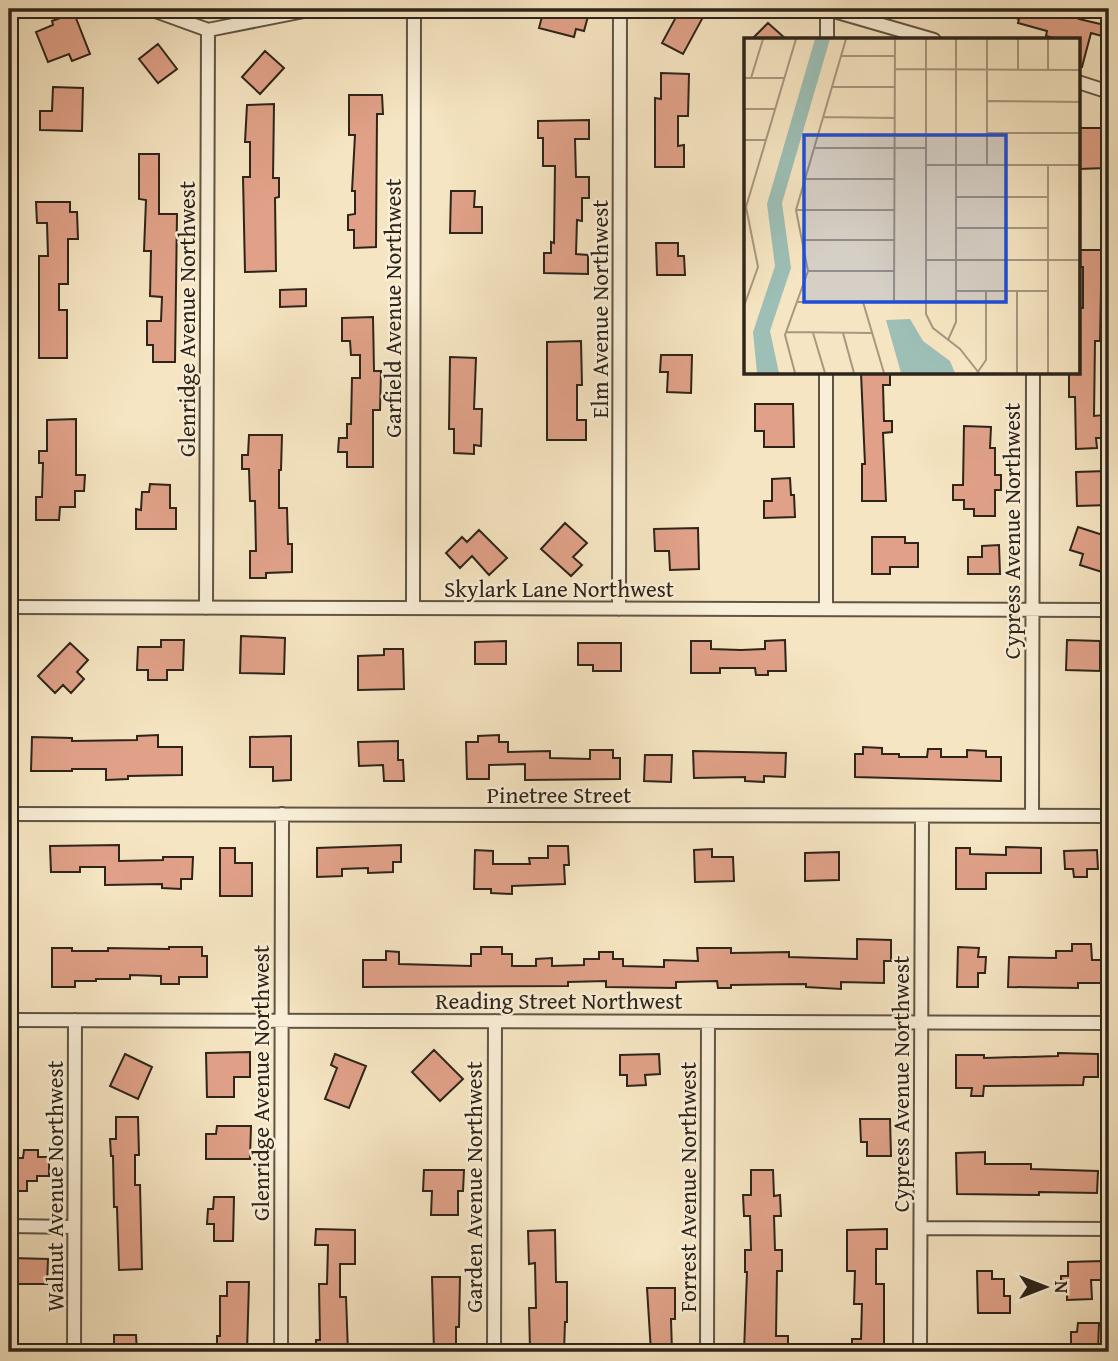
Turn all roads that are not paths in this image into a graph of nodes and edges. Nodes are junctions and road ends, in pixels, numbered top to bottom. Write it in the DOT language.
graph roads {
  1 [pos="150,9"];
  2 [pos="314,9"];
  3 [pos="414,9"];
  4 [pos="620,9"];
  5 [pos="827,9"];
  6 [pos="208,30"];
  7 [pos="827,38"];
  8 [pos="927,38"];
  9 [pos="1080,83"];
  10 [pos="1109,92"];
  11 [pos="826,374"];
  12 [pos="1033,374"];
  13 [pos="9,607"];
  14 [pos="206,608"];
  15 [pos="413,608"];
  16 [pos="619,609"];
  17 [pos="826,609"];
  18 [pos="1032,610"];
  19 [pos="1109,610"];
  20 [pos="9,814"];
  21 [pos="282,814"];
  22 [pos="922,816"];
  23 [pos="1032,816"];
  24 [pos="1109,816"];
  25 [pos="9,1020"];
  26 [pos="75,1020"];
  27 [pos="281,1021"];
  28 [pos="495,1021"];
  29 [pos="708,1022"];
  30 [pos="921,1022"];
  31 [pos="1109,1023"];
  32 [pos="9,1226"];
  33 [pos="74,1227"];
  34 [pos="921,1228"];
  35 [pos="1109,1229"];
  36 [pos="74,1352"];
  37 [pos="281,1352"];
  38 [pos="494,1352"];
  39 [pos="707,1352"];
  40 [pos="920,1352"];
  1 -- 6 [label="street"];
  2 -- 6 [label="street"];
  3 -- 15 [label="street, Garfield Avenue Northwest"];
  4 -- 16 [label="street, Elm Avenue Northwest"];
  5 -- 7 [label="street"];
  5 -- 8 [label="street"];
  6 -- 14 [label="street, Glenridge Avenue Northwest"];
  9 -- 10 [label="street"];
  11 -- 17 [label="street"];
  12 -- 18 [label="street, Cypress Avenue Northwest"];
  13 -- 14 [label="street, Skylark Lane Northwest"];
  14 -- 15 [label="street, Skylark Lane Northwest"];
  15 -- 16 [label="street, Skylark Lane Northwest"];
  16 -- 17 [label="street, Skylark Lane Northwest"];
  17 -- 18 [label="street, Skylark Lane Northwest"];
  18 -- 19 [label="street, Skylark Lane Northwest"];
  18 -- 23 [label="street, Cypress Avenue Northwest"];
  20 -- 21 [label="street, Pinetree Street"];
  21 -- 22 [label="street, Pinetree Street"];
  21 -- 27 [label="street, Glenridge Avenue Northwest"];
  22 -- 23 [label="street, Pinetree Street"];
  22 -- 30 [label="street, Cypress Avenue Northwest"];
  23 -- 24 [label="street, Pinetree Street"];
  25 -- 26 [label="street, Reading Street Northwest"];
  26 -- 27 [label="street, Reading Street Northwest"];
  26 -- 33 [label="street, Walnut Avenue Northwest"];
  27 -- 28 [label="street, Reading Street Northwest"];
  27 -- 37 [label="street, Glenridge Avenue Northwest"];
  28 -- 29 [label="street, Reading Street Northwest"];
  28 -- 38 [label="street, Garden Avenue Northwest"];
  29 -- 30 [label="street, Reading Street Northwest"];
  29 -- 39 [label="street, Forrest Avenue Northwest"];
  30 -- 31 [label="street, Reading Street Northwest"];
  30 -- 34 [label="street, Cypress Avenue Northwest"];
  32 -- 33 [label="street"];
  33 -- 36 [label="street, Walnut Avenue Northwest"];
  34 -- 35 [label="street"];
  34 -- 40 [label="street, Cypress Avenue Northwest"];
}
